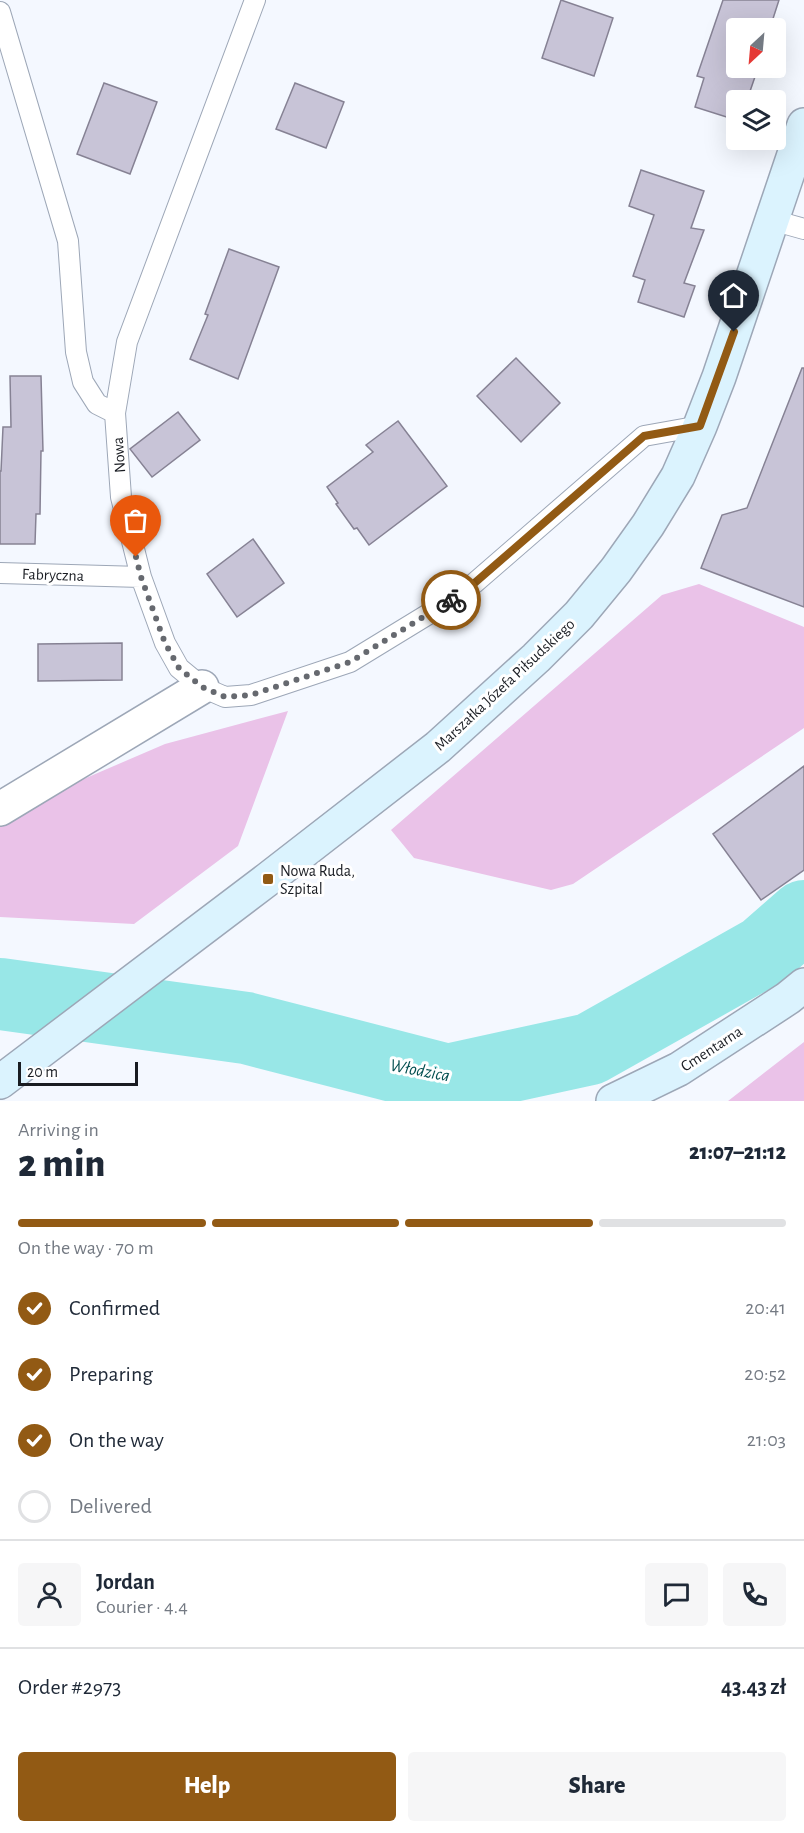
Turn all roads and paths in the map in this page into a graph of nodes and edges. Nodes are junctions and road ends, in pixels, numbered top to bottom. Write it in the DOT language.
graph roads {
  1 [pos="255,0"];
  2 [pos="0,12"];
  3 [pos="804,125"];
  4 [pos="772,220"];
  5 [pos="804,229"];
  6 [pos="115,413"];
  7 [pos="700,426"];
  8 [pos="0,573"];
  9 [pos="141,577"];
  10 [pos="202,687"];
  11 [pos="0,809"];
  12 [pos="804,985"];
  13 [pos="0,1082"];
  14 [pos="613,1101"];
  1 -- 6 [label="lane, Nowa"];
  2 -- 6 [label="lane"];
  3 -- 4 [label="street, Marszałka Józefa Piłsudskiego"];
  4 -- 5 [label="lane"];
  4 -- 7 [label="street, Marszałka Józefa Piłsudskiego"];
  6 -- 9 [label="lane, Nowa"];
  7 -- 10 [label="lane, Nowa"];
  7 -- 13 [label="street, Marszałka Józefa Piłsudskiego"];
  8 -- 9 [label="lane, Fabryczna"];
  9 -- 10 [label="lane, Nowa"];
  10 -- 11 [label="street"];
  12 -- 14 [label="street, Cmentarna"];
}
